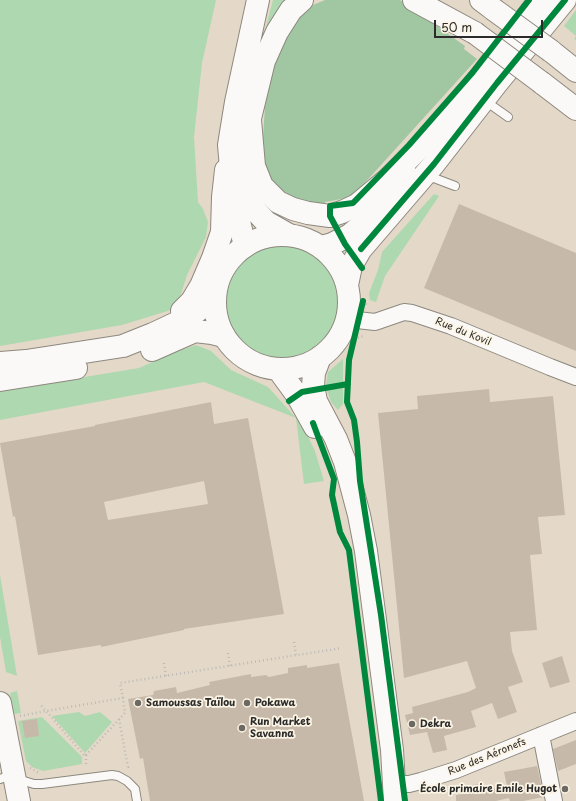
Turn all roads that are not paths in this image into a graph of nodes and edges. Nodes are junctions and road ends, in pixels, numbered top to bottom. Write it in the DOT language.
graph roads {
  1 [pos="258,0"];
  2 [pos="302,0"];
  3 [pos="414,0"];
  4 [pos="433,0"];
  5 [pos="540,0"];
  6 [pos="565,0"];
  7 [pos="487,5"];
  8 [pos="475,33"];
  9 [pos="550,51"];
  10 [pos="576,58"];
  11 [pos="576,71"];
  12 [pos="484,100"];
  13 [pos="576,109"];
  14 [pos="508,117"];
  15 [pos="250,120"];
  16 [pos="447,121"];
  17 [pos="229,145"];
  18 [pos="425,175"];
  19 [pos="455,186"];
  20 [pos="289,235"];
  21 [pos="245,246"];
  22 [pos="321,247"];
  23 [pos="347,285"];
  24 [pos="215,293"];
  25 [pos="353,319"];
  26 [pos="161,330"];
  27 [pos="224,336"];
  28 [pos="320,357"];
  29 [pos="0,363"];
  30 [pos="278,369"];
  31 [pos="576,377"];
  32 [pos="0,380"];
  33 [pos="8,710"];
  34 [pos="576,721"];
  35 [pos="541,735"];
  36 [pos="14,773"];
  37 [pos="393,795"];
  38 [pos="19,801"];
  39 [pos="137,801"];
  40 [pos="554,801"];
  1 -- 17 [label="main road"];
  2 -- 15 [label="main road"];
  3 -- 8 [label="main road"];
  4 -- 8 [label="main road"];
  5 -- 16 [label="main road"];
  6 -- 12 [label="main road"];
  7 -- 9 [label="main road, bridge"];
  8 -- 13 [label="main road, bridge"];
  9 -- 10 [label="main road"];
  9 -- 11 [label="main road"];
  12 -- 14 [label="lane"];
  12 -- 18 [label="main road"];
  15 -- 16 [label="main road"];
  15 -- 20 [label="main road"];
  16 -- 22 [label="main road"];
  17 -- 21 [label="main road"];
  17 -- 26 [label="main road"];
  18 -- 19 [label="lane"];
  18 -- 23 [label="main road"];
  20 -- 21 [label="main road"];
  20 -- 22 [label="main road"];
  21 -- 24 [label="main road"];
  22 -- 23 [label="main road"];
  23 -- 25 [label="main road"];
  24 -- 26 [label="main road"];
  24 -- 27 [label="main road"];
  25 -- 28 [label="main road"];
  25 -- 31 [label="street, Rue du Kovil"];
  26 -- 29 [label="main road"];
  27 -- 30 [label="main road"];
  27 -- 32 [label="main road"];
  28 -- 30 [label="main road"];
  28 -- 37 [label="main road"];
  30 -- 37 [label="main road"];
  33 -- 36 [label="main road"];
  34 -- 35 [label="street, Rue des Aéronefs"];
  35 -- 37 [label="street, Rue des Aéronefs"];
  35 -- 40 [label="street"];
  36 -- 38 [label="main road"];
  36 -- 39 [label="lane"];
}
